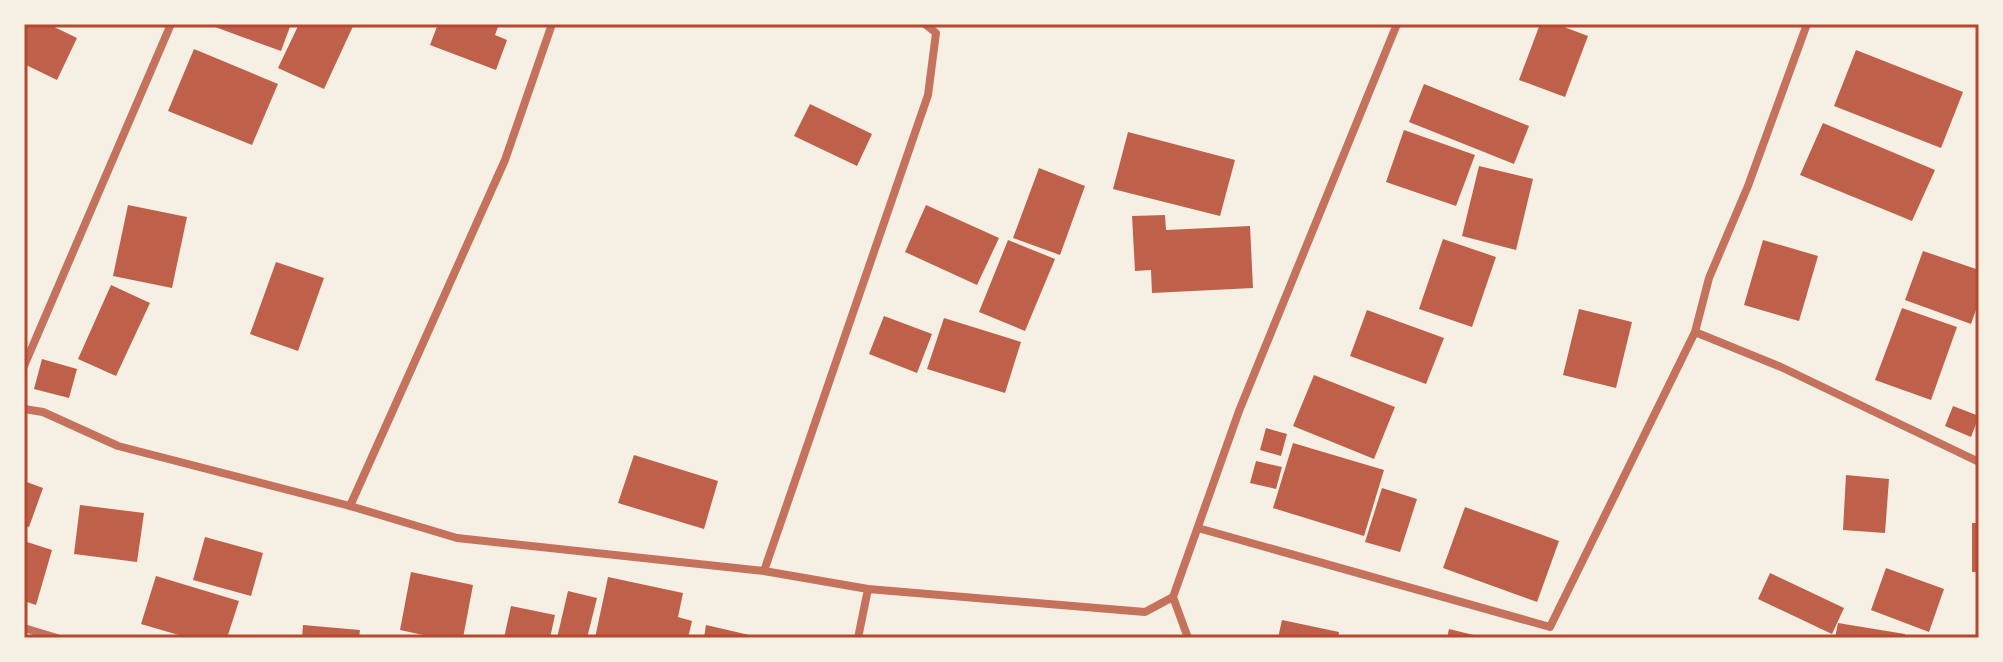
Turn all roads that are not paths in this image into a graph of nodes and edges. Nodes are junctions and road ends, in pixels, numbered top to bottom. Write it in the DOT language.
graph roads {
  1 [pos="171,24"];
  2 [pos="552,24"];
  3 [pos="925,24"];
  4 [pos="1397,24"];
  5 [pos="1807,24"];
  6 [pos="1695,332"];
  7 [pos="24,366"];
  8 [pos="24,409"];
  9 [pos="1979,462"];
  10 [pos="350,506"];
  11 [pos="1198,528"];
  12 [pos="764,571"];
  13 [pos="868,589"];
  14 [pos="1173,597"];
  15 [pos="24,628"];
  16 [pos="57,638"];
  17 [pos="858,638"];
  18 [pos="1188,638"];
  1 -- 7 [label="street"];
  2 -- 10 [label="street"];
  3 -- 12 [label="street"];
  4 -- 11 [label="street"];
  5 -- 6 [label="street"];
  6 -- 9 [label="street"];
  6 -- 11 [label="street"];
  8 -- 10 [label="street"];
  10 -- 12 [label="street"];
  11 -- 14 [label="street"];
  12 -- 13 [label="street"];
  13 -- 14 [label="street"];
  13 -- 17 [label="street"];
  14 -- 18 [label="street"];
  15 -- 16 [label="street"];
}
